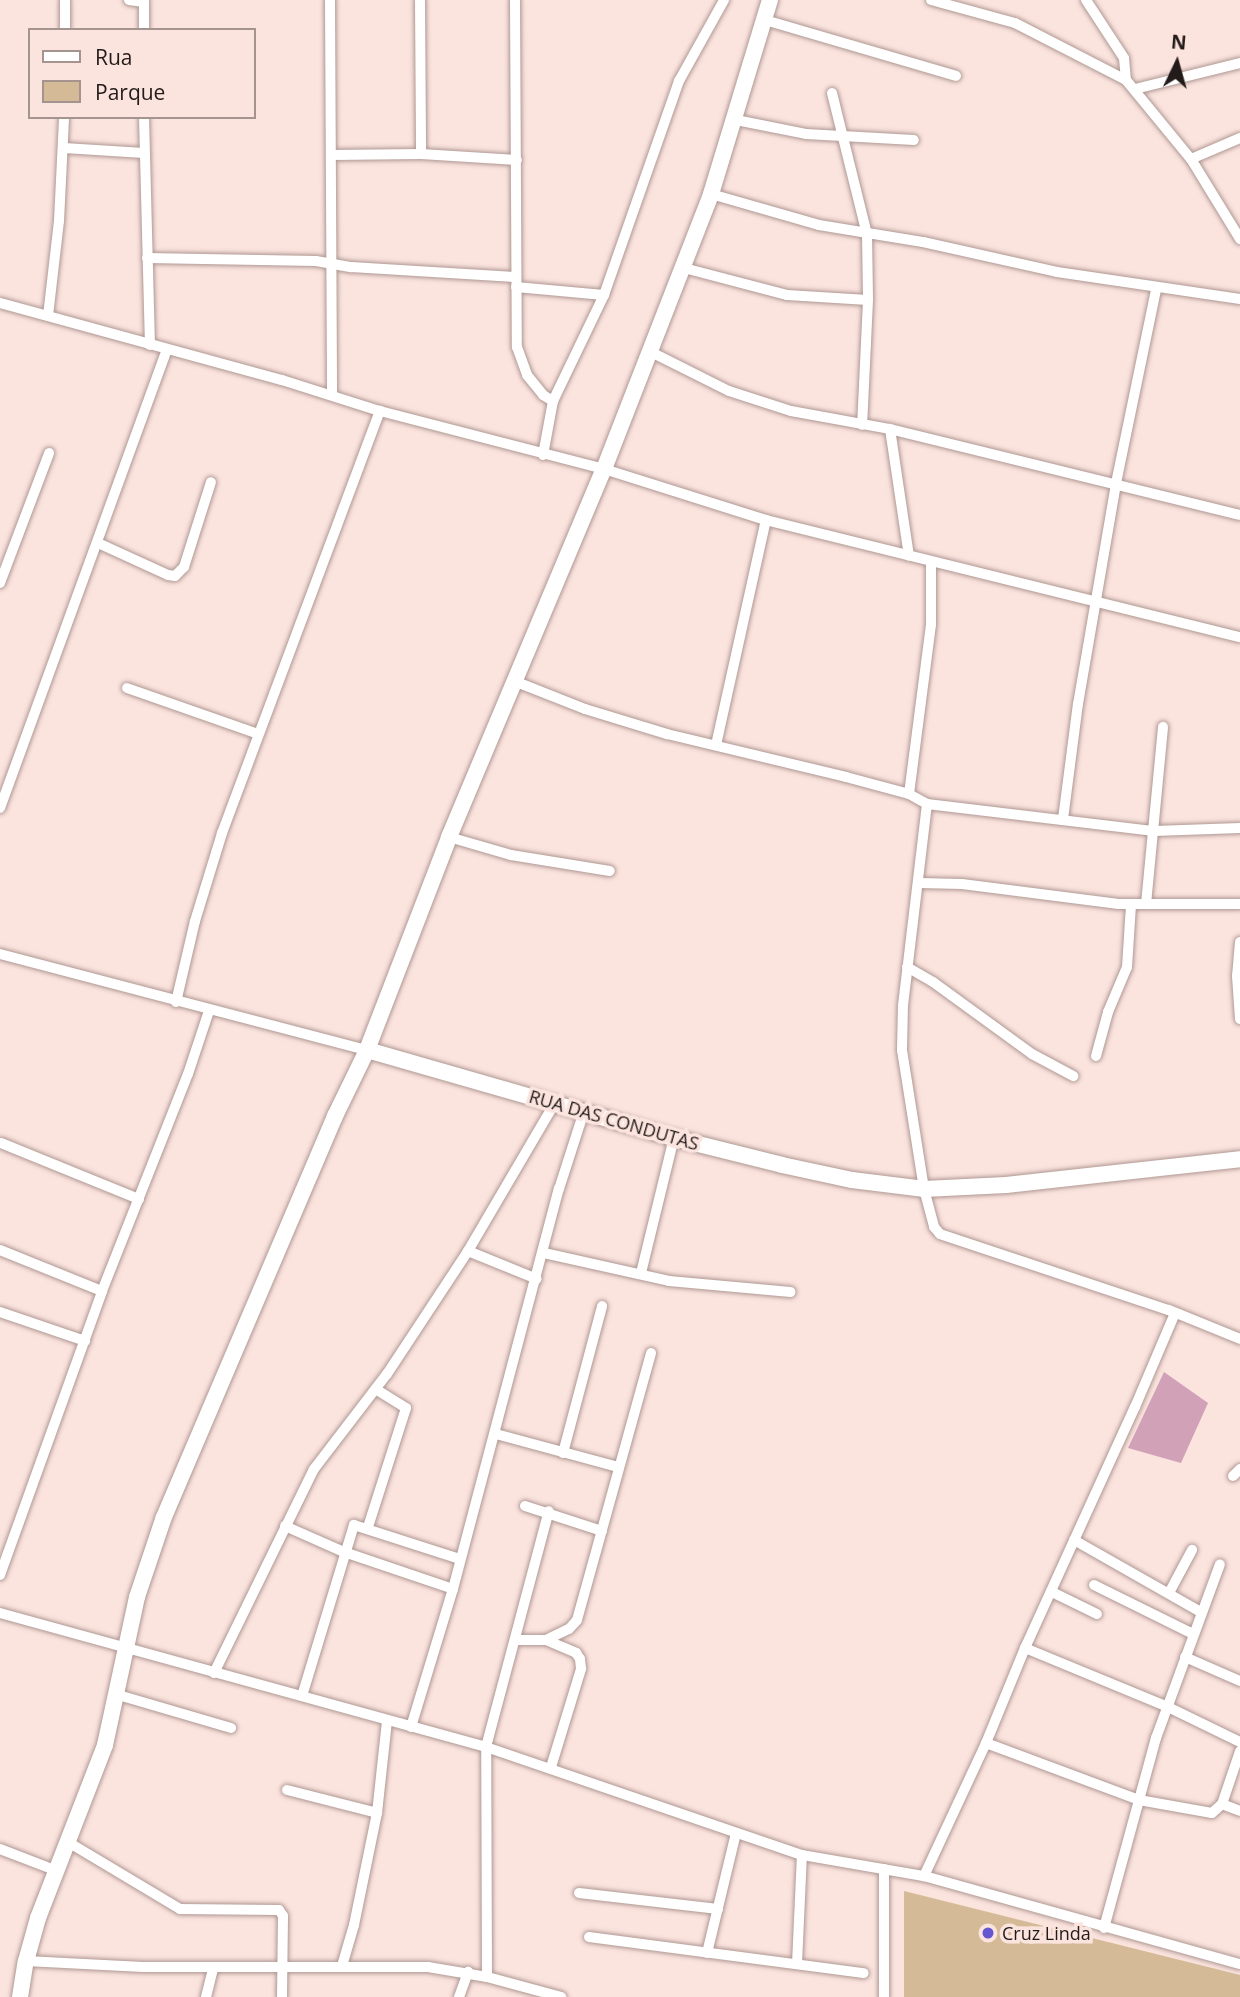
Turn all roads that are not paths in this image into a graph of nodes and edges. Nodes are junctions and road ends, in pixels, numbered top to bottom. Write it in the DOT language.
graph roads {
  1 [pos="65,0"];
  2 [pos="129,0"];
  3 [pos="330,0"];
  4 [pos="420,0"];
  5 [pos="515,0"];
  6 [pos="724,0"];
  7 [pos="770,0"];
  8 [pos="931,0"];
  9 [pos="1086,0"];
  10 [pos="144,1"];
  11 [pos="765,20"];
  12 [pos="65,28"];
  13 [pos="144,28"];
  14 [pos="1240,63"];
  15 [pos="956,76"];
  16 [pos="1126,80"];
  17 [pos="1135,89"];
  18 [pos="832,93"];
  19 [pos="64,119"];
  20 [pos="144,119"];
  21 [pos="736,120"];
  22 [pos="843,136"];
  23 [pos="1240,138"];
  24 [pos="914,140"];
  25 [pos="64,148"];
  26 [pos="144,153"];
  27 [pos="421,154"];
  28 [pos="331,155"];
  29 [pos="1191,159"];
  30 [pos="517,160"];
  31 [pos="711,194"];
  32 [pos="867,234"];
  33 [pos="1240,239"];
  34 [pos="147,258"];
  35 [pos="332,264"];
  36 [pos="684,268"];
  37 [pos="516,282"];
  38 [pos="1156,289"];
  39 [pos="604,295"];
  40 [pos="1240,299"];
  41 [pos="868,300"];
  42 [pos="0,303"];
  43 [pos="48,316"];
  44 [pos="150,345"];
  45 [pos="167,349"];
  46 [pos="649,351"];
  47 [pos="332,395"];
  48 [pos="553,401"];
  49 [pos="380,411"];
  50 [pos="862,425"];
  51 [pos="890,429"];
  52 [pos="49,453"];
  53 [pos="543,456"];
  54 [pos="604,469"];
  55 [pos="211,482"];
  56 [pos="1116,483"];
  57 [pos="1240,515"];
  58 [pos="766,520"];
  59 [pos="98,543"];
  60 [pos="909,556"];
  61 [pos="931,563"];
  62 [pos="0,583"];
  63 [pos="1096,602"];
  64 [pos="1240,637"];
  65 [pos="514,681"];
  66 [pos="127,688"];
  67 [pos="1163,727"];
  68 [pos="258,734"];
  69 [pos="716,746"];
  70 [pos="909,794"];
  71 [pos="927,804"];
  72 [pos="0,808"];
  73 [pos="1063,819"];
  74 [pos="1240,828"];
  75 [pos="1154,831"];
  76 [pos="449,837"];
  77 [pos="610,871"];
  78 [pos="920,883"];
  79 [pos="1146,904"];
  80 [pos="1240,904"];
  81 [pos="1131,905"];
  82 [pos="1240,942"];
  83 [pos="0,954"];
  84 [pos="907,967"];
  85 [pos="176,1002"];
  86 [pos="209,1011"];
  87 [pos="1240,1019"];
  88 [pos="368,1050"];
  89 [pos="1096,1056"];
  90 [pos="1073,1076"];
  91 [pos="555,1103"];
  92 [pos="584,1111"];
  93 [pos="674,1138"];
  94 [pos="1,1143"];
  95 [pos="1240,1159"];
  96 [pos="923,1189"];
  97 [pos="139,1199"];
  98 [pos="0,1250"];
  99 [pos="468,1251"];
  100 [pos="544,1253"];
  101 [pos="642,1273"];
  102 [pos="537,1279"];
  103 [pos="102,1291"];
  104 [pos="791,1292"];
  105 [pos="602,1306"];
  106 [pos="0,1312"];
  107 [pos="1175,1312"];
  108 [pos="1240,1339"];
  109 [pos="85,1341"];
  110 [pos="651,1353"];
  111 [pos="375,1389"];
  112 [pos="496,1434"];
  113 [pos="563,1453"];
  114 [pos="618,1467"];
  115 [pos="525,1506"];
  116 [pos="549,1511"];
  117 [pos="285,1525"];
  118 [pos="369,1527"];
  119 [pos="602,1531"];
  120 [pos="1074,1540"];
  121 [pos="1192,1550"];
  122 [pos="344,1552"];
  123 [pos="460,1559"];
  124 [pos="1220,1564"];
  125 [pos="0,1575"];
  126 [pos="1094,1584"];
  127 [pos="453,1589"];
  128 [pos="1052,1592"];
  129 [pos="1169,1593"];
  130 [pos="1201,1612"];
  131 [pos="0,1613"];
  132 [pos="1097,1614"];
  133 [pos="1194,1634"];
  134 [pos="515,1640"];
  135 [pos="546,1640"];
  136 [pos="127,1648"];
  137 [pos="1025,1648"];
  138 [pos="1185,1657"];
  139 [pos="214,1673"];
  140 [pos="1240,1681"];
  141 [pos="115,1694"];
  142 [pos="302,1696"];
  143 [pos="1168,1707"];
  144 [pos="387,1721"];
  145 [pos="411,1727"];
  146 [pos="231,1728"];
  147 [pos="1240,1742"];
  148 [pos="986,1743"];
  149 [pos="486,1747"];
  150 [pos="1240,1751"];
  151 [pos="551,1767"];
  152 [pos="287,1790"];
  153 [pos="1139,1800"];
  154 [pos="1222,1804"];
  155 [pos="1240,1811"];
  156 [pos="377,1813"];
  157 [pos="736,1833"];
  158 [pos="68,1842"];
  159 [pos="0,1849"];
  160 [pos="803,1855"];
  161 [pos="884,1869"];
  162 [pos="57,1871"];
  163 [pos="924,1876"];
  164 [pos="579,1893"];
  165 [pos="718,1909"];
  166 [pos="1104,1927"];
  167 [pos="589,1937"];
  168 [pos="707,1954"];
  169 [pos="26,1961"];
  170 [pos="797,1964"];
  171 [pos="1240,1964"];
  172 [pos="282,1966"];
  173 [pos="342,1966"];
  174 [pos="213,1968"];
  175 [pos="468,1972"];
  176 [pos="864,1973"];
  177 [pos="487,1977"];
  178 [pos="20,1997"];
  179 [pos="206,1997"];
  180 [pos="282,1997"];
  181 [pos="459,1997"];
  182 [pos="561,1997"];
  183 [pos="884,1997"];
  1 -- 12 [label="street"];
  2 -- 10 [label="street"];
  3 -- 28 [label="street"];
  4 -- 27 [label="street"];
  5 -- 30 [label="street"];
  6 -- 39 [label="street"];
  7 -- 11 [label="street"];
  8 -- 16 [label="street"];
  9 -- 16 [label="street"];
  10 -- 13 [label="street"];
  11 -- 15 [label="street"];
  11 -- 21 [label="street"];
  14 -- 17 [label="street"];
  16 -- 17 [label="street"];
  17 -- 29 [label="street"];
  18 -- 22 [label="street"];
  19 -- 25 [label="street"];
  20 -- 26 [label="street"];
  21 -- 22 [label="street"];
  21 -- 31 [label="street"];
  22 -- 24 [label="street"];
  22 -- 32 [label="street"];
  23 -- 29 [label="street"];
  25 -- 26 [label="street"];
  25 -- 43 [label="street"];
  26 -- 34 [label="street"];
  27 -- 28 [label="street"];
  27 -- 30 [label="street"];
  28 -- 35 [label="street"];
  29 -- 33 [label="street"];
  30 -- 37 [label="street"];
  31 -- 32 [label="street"];
  31 -- 36 [label="street"];
  32 -- 38 [label="street"];
  32 -- 41 [label="street"];
  34 -- 35 [label="street"];
  34 -- 44 [label="street"];
  35 -- 37 [label="street"];
  35 -- 47 [label="street"];
  36 -- 41 [label="street"];
  36 -- 46 [label="street"];
  37 -- 39 [label="street"];
  37 -- 48 [label="street"];
  38 -- 40 [label="street"];
  38 -- 56 [label="street"];
  39 -- 48 [label="street"];
  41 -- 50 [label="street"];
  42 -- 43 [label="street"];
  43 -- 44 [label="street"];
  44 -- 45 [label="street"];
  45 -- 47 [label="street"];
  45 -- 59 [label="street"];
  46 -- 50 [label="street"];
  46 -- 54 [label="street"];
  47 -- 49 [label="street"];
  48 -- 53 [label="street"];
  49 -- 53 [label="street"];
  49 -- 68 [label="street"];
  50 -- 51 [label="street"];
  51 -- 56 [label="street"];
  51 -- 60 [label="street"];
  52 -- 62 [label="street"];
  53 -- 54 [label="street"];
  54 -- 58 [label="street"];
  54 -- 65 [label="street"];
  55 -- 59 [label="street"];
  56 -- 57 [label="street"];
  56 -- 63 [label="street"];
  58 -- 60 [label="street"];
  58 -- 69 [label="street"];
  59 -- 72 [label="street"];
  60 -- 61 [label="street"];
  61 -- 63 [label="street"];
  61 -- 70 [label="street"];
  63 -- 64 [label="street"];
  63 -- 73 [label="street"];
  65 -- 69 [label="street"];
  65 -- 76 [label="street"];
  66 -- 68 [label="street"];
  67 -- 75 [label="street"];
  68 -- 85 [label="street"];
  69 -- 70 [label="street"];
  70 -- 71 [label="street"];
  71 -- 73 [label="street"];
  71 -- 78 [label="street"];
  73 -- 75 [label="street"];
  74 -- 75 [label="street"];
  75 -- 79 [label="street"];
  76 -- 77 [label="street"];
  76 -- 88 [label="street"];
  78 -- 81 [label="street"];
  78 -- 84 [label="street"];
  79 -- 80 [label="street"];
  79 -- 81 [label="street"];
  81 -- 89 [label="street"];
  82 -- 87 [label="street"];
  83 -- 85 [label="street, RUA DAS CONDUTAS"];
  84 -- 90 [label="street"];
  84 -- 96 [label="street"];
  85 -- 86 [label="street, RUA DAS CONDUTAS"];
  86 -- 88 [label="street, RUA DAS CONDUTAS"];
  86 -- 97 [label="street"];
  88 -- 91 [label="street, RUA DAS CONDUTAS"];
  88 -- 136 [label="street"];
  91 -- 92 [label="street, RUA DAS CONDUTAS"];
  91 -- 99 [label="street"];
  92 -- 93 [label="street, RUA DAS CONDUTAS"];
  92 -- 100 [label="street"];
  93 -- 96 [label="street, RUA DAS CONDUTAS"];
  93 -- 101 [label="street"];
  94 -- 97 [label="street"];
  95 -- 96 [label="street, RUA DAS CONDUTAS"];
  96 -- 107 [label="street"];
  97 -- 103 [label="street"];
  98 -- 103 [label="street"];
  99 -- 102 [label="street"];
  99 -- 111 [label="street"];
  100 -- 101 [label="street"];
  100 -- 102 [label="street"];
  101 -- 104 [label="street"];
  102 -- 112 [label="street"];
  103 -- 109 [label="street"];
  105 -- 113 [label="street"];
  106 -- 109 [label="street"];
  107 -- 108 [label="street"];
  107 -- 120 [label="street"];
  109 -- 125 [label="street"];
  110 -- 114 [label="street"];
  111 -- 117 [label="street"];
  111 -- 118 [label="street"];
  112 -- 113 [label="street"];
  112 -- 123 [label="street"];
  113 -- 114 [label="street"];
  114 -- 119 [label="street"];
  115 -- 116 [label="street"];
  116 -- 119 [label="street"];
  116 -- 134 [label="street"];
  117 -- 122 [label="street"];
  117 -- 139 [label="street"];
  118 -- 122 [label="street"];
  118 -- 123 [label="street"];
  119 -- 135 [label="street"];
  120 -- 128 [label="street"];
  120 -- 129 [label="street"];
  121 -- 129 [label="street"];
  122 -- 127 [label="street"];
  122 -- 142 [label="street"];
  123 -- 127 [label="street"];
  124 -- 130 [label="street"];
  126 -- 133 [label="street"];
  127 -- 145 [label="street"];
  128 -- 132 [label="street"];
  128 -- 137 [label="street"];
  129 -- 130 [label="street"];
  130 -- 133 [label="street"];
  131 -- 136 [label="street"];
  133 -- 138 [label="street"];
  134 -- 135 [label="street"];
  134 -- 149 [label="street"];
  135 -- 151 [label="street"];
  136 -- 139 [label="street"];
  136 -- 141 [label="street"];
  137 -- 143 [label="street"];
  137 -- 148 [label="street"];
  138 -- 140 [label="street"];
  138 -- 143 [label="street"];
  139 -- 142 [label="street"];
  141 -- 146 [label="street"];
  141 -- 158 [label="street"];
  142 -- 144 [label="street"];
  143 -- 147 [label="street"];
  143 -- 153 [label="street"];
  144 -- 145 [label="street"];
  144 -- 156 [label="street"];
  145 -- 149 [label="street"];
  148 -- 153 [label="street"];
  148 -- 163 [label="street"];
  149 -- 151 [label="street"];
  149 -- 177 [label="street"];
  150 -- 154 [label="street"];
  151 -- 157 [label="street"];
  152 -- 156 [label="street"];
  153 -- 154 [label="street"];
  153 -- 166 [label="street"];
  154 -- 155 [label="street"];
  156 -- 173 [label="street"];
  157 -- 160 [label="street"];
  157 -- 165 [label="street"];
  158 -- 162 [label="street"];
  158 -- 172 [label="street"];
  159 -- 162 [label="street"];
  160 -- 161 [label="street"];
  160 -- 170 [label="street"];
  161 -- 163 [label="street"];
  161 -- 183 [label="street"];
  162 -- 169 [label="street"];
  163 -- 166 [label="street"];
  164 -- 165 [label="street"];
  165 -- 168 [label="street"];
  166 -- 171 [label="street"];
  167 -- 168 [label="street"];
  168 -- 170 [label="street"];
  169 -- 174 [label="street"];
  169 -- 178 [label="street"];
  170 -- 176 [label="street"];
  172 -- 173 [label="street"];
  172 -- 174 [label="street"];
  172 -- 180 [label="street"];
  173 -- 175 [label="street"];
  174 -- 179 [label="street"];
  175 -- 177 [label="street"];
  175 -- 181 [label="street"];
  177 -- 182 [label="street"];
}
